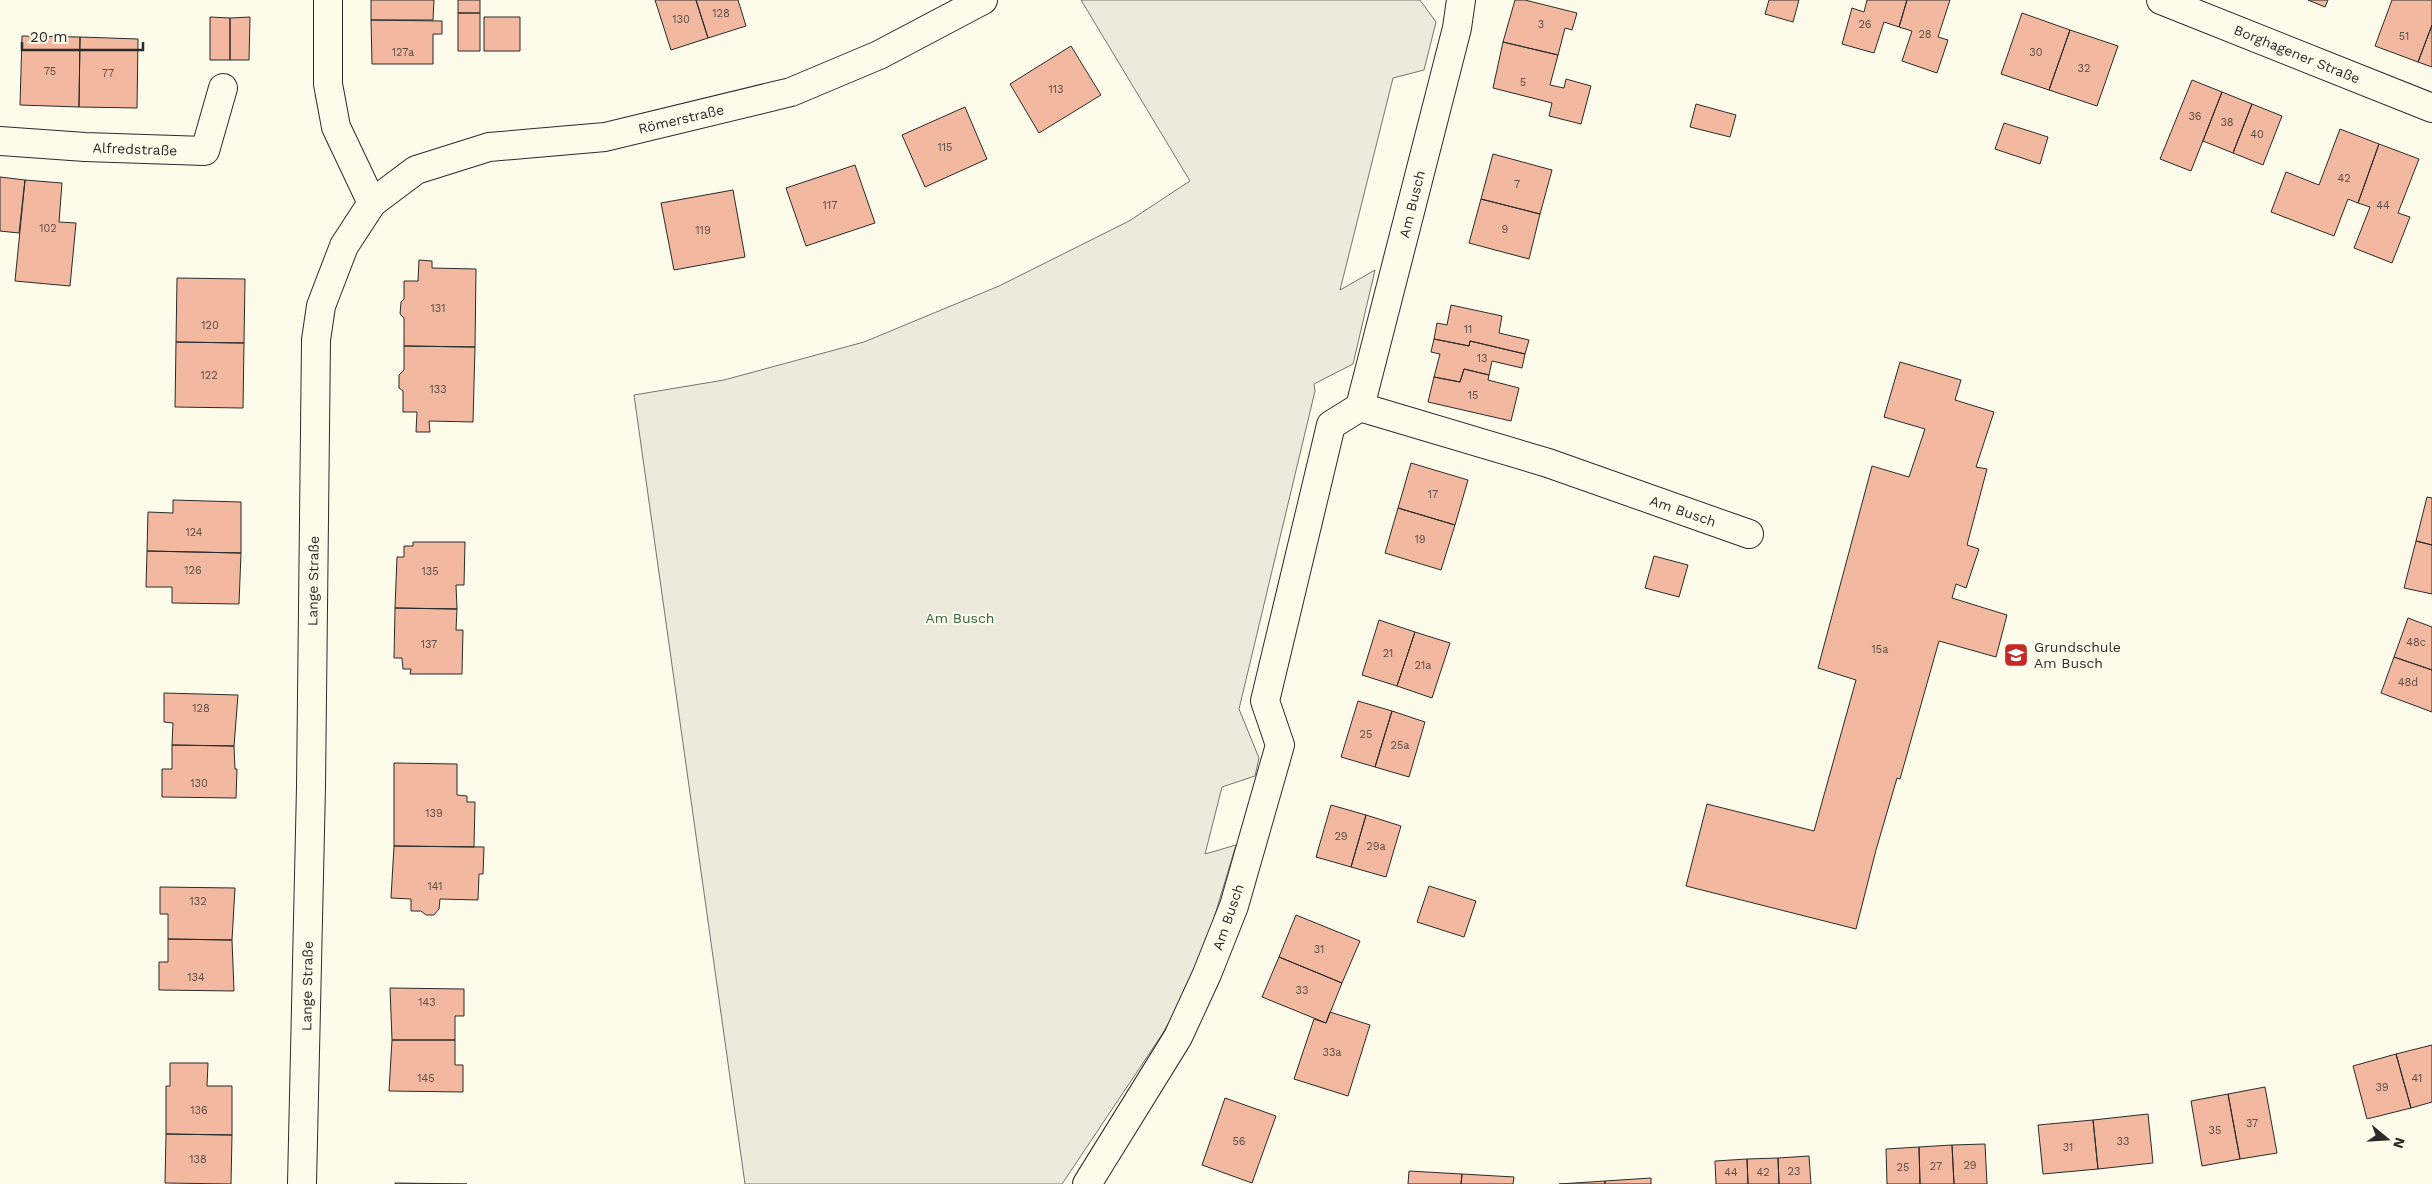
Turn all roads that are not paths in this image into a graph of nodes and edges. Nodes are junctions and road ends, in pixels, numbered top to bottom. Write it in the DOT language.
graph roads {
  1 [pos="328,0"];
  2 [pos="983,0"];
  3 [pos="1461,0"];
  4 [pos="2161,0"];
  5 [pos="223,88"];
  6 [pos="2432,108"];
  7 [pos="0,141"];
  8 [pos="372,203"];
  9 [pos="1360,407"];
  10 [pos="1749,534"];
  11 [pos="302,1184"];
  12 [pos="1087,1184"];
  1 -- 8 [label="street"];
  2 -- 8 [label="street, Römerstraße"];
  3 -- 9 [label="street, Am Busch"];
  4 -- 6 [label="street, Borghagener Straße"];
  5 -- 7 [label="street, Alfredstraße"];
  8 -- 11 [label="street, Lange Straße"];
  9 -- 10 [label="street, Am Busch"];
  9 -- 12 [label="street, Am Busch"];
}
